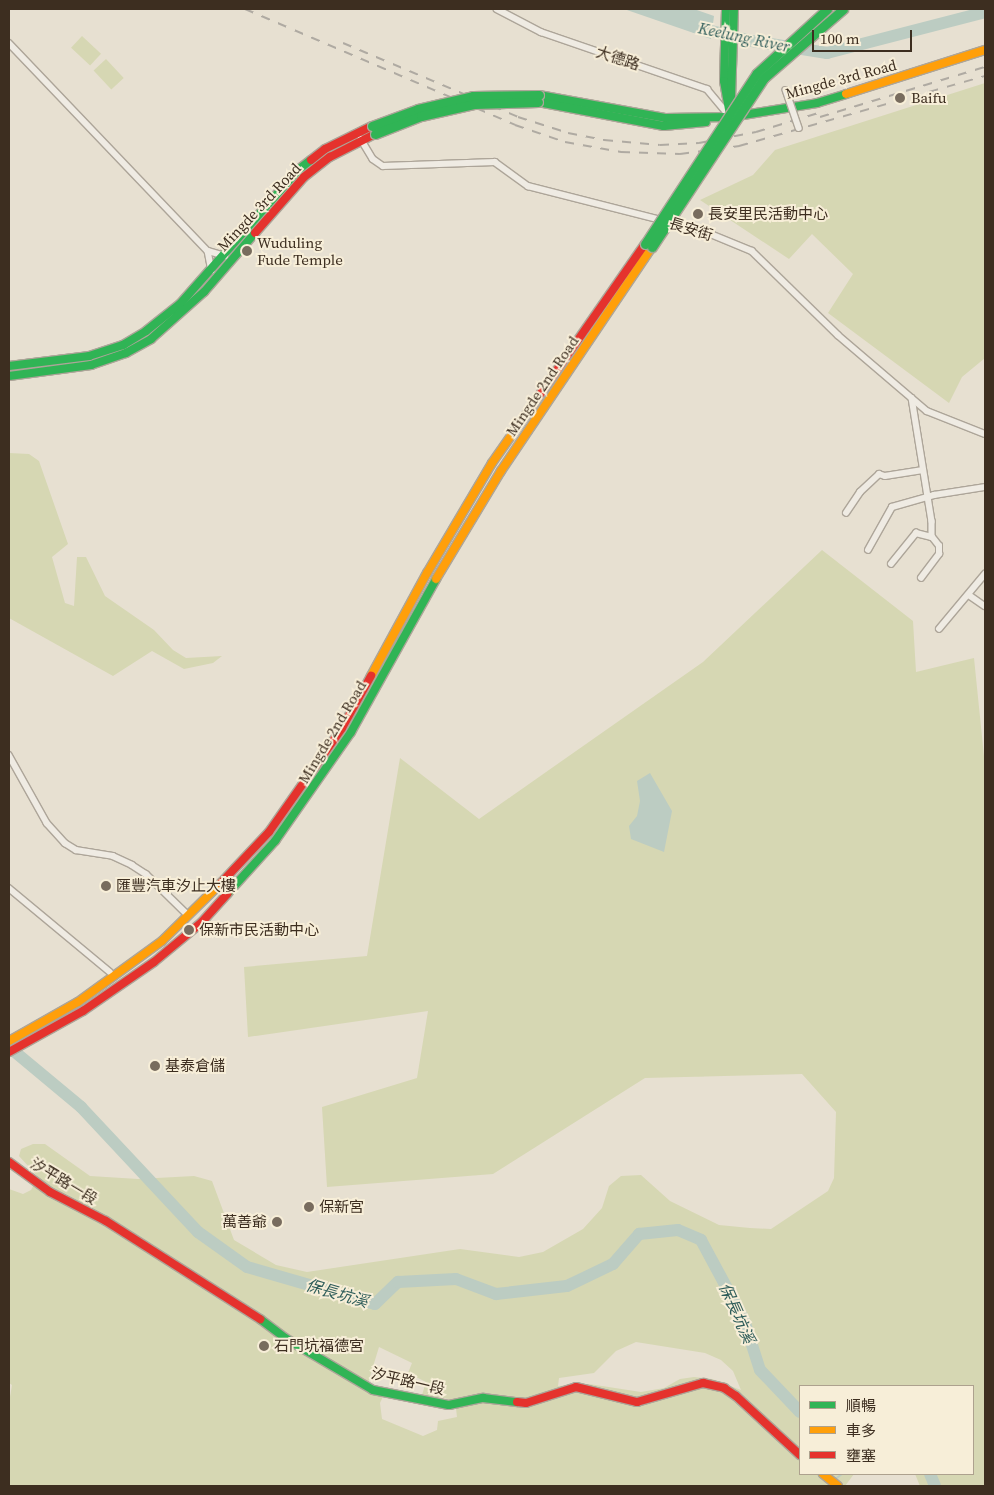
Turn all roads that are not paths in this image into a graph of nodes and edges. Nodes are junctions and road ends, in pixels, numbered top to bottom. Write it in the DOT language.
graph roads {
  1 [pos="497,9"];
  2 [pos="726,9"];
  3 [pos="734,9"];
  4 [pos="827,9"];
  5 [pos="843,9"];
  6 [pos="9,43"];
  7 [pos="985,50"];
  8 [pos="728,81"];
  9 [pos="786,90"];
  10 [pos="730,117"];
  11 [pos="799,128"];
  12 [pos="360,136"];
  13 [pos="649,246"];
  14 [pos="208,251"];
  15 [pos="226,257"];
  16 [pos="211,269"];
  17 [pos="215,279"];
  18 [pos="9,366"];
  19 [pos="9,376"];
  20 [pos="912,398"];
  21 [pos="985,434"];
  22 [pos="923,470"];
  23 [pos="985,487"];
  24 [pos="928,497"];
  25 [pos="846,514"];
  26 [pos="932,537"];
  27 [pos="868,550"];
  28 [pos="891,564"];
  29 [pos="985,574"];
  30 [pos="920,578"];
  31 [pos="969,595"];
  32 [pos="985,606"];
  33 [pos="939,629"];
  34 [pos="9,755"];
  35 [pos="9,888"];
  36 [pos="185,912"];
  37 [pos="110,972"];
  38 [pos="9,1041"];
  39 [pos="9,1052"];
  40 [pos="9,1162"];
  41 [pos="799,1454"];
  42 [pos="824,1475"];
  43 [pos="838,1486"];
  1 -- 10 [label="street, 大德路"];
  2 -- 8 [label="main road"];
  3 -- 8 [label="main road"];
  4 -- 13 [label="main road, Mingde 2nd Road, bridge"];
  5 -- 13 [label="main road, Mingde 2nd Road, bridge"];
  6 -- 14 [label="street"];
  7 -- 10 [label="main road, Mingde 3rd Road"];
  8 -- 10 [label="main road"];
  9 -- 11 [label="street, bridge"];
  10 -- 12 [label="main road, Mingde 3rd Road, bridge"];
  12 -- 15 [label="main road, Mingde 3rd Road"];
  12 -- 20 [label="street, 長安街"];
  13 -- 38 [label="main road, Mingde 2nd Road"];
  13 -- 39 [label="main road, Mingde 2nd Road"];
  14 -- 15 [label="street"];
  14 -- 16 [label="street"];
  15 -- 16 [label="main road, Mingde 3rd Road"];
  15 -- 17 [label="main road, Mingde 3rd Road"];
  16 -- 17 [label="street"];
  16 -- 18 [label="main road, Mingde 3rd Road"];
  17 -- 19 [label="main road, Mingde 3rd Road"];
  20 -- 21 [label="street, 長安街"];
  20 -- 22 [label="street"];
  22 -- 24 [label="street"];
  22 -- 25 [label="street"];
  23 -- 24 [label="street"];
  24 -- 26 [label="street"];
  24 -- 27 [label="street"];
  26 -- 28 [label="street"];
  26 -- 30 [label="street"];
  29 -- 31 [label="street"];
  31 -- 32 [label="street"];
  31 -- 33 [label="street"];
  34 -- 36 [label="street"];
  35 -- 37 [label="street"];
  40 -- 41 [label="main road, 汐平路一段"];
  42 -- 43 [label="main road"];
}
